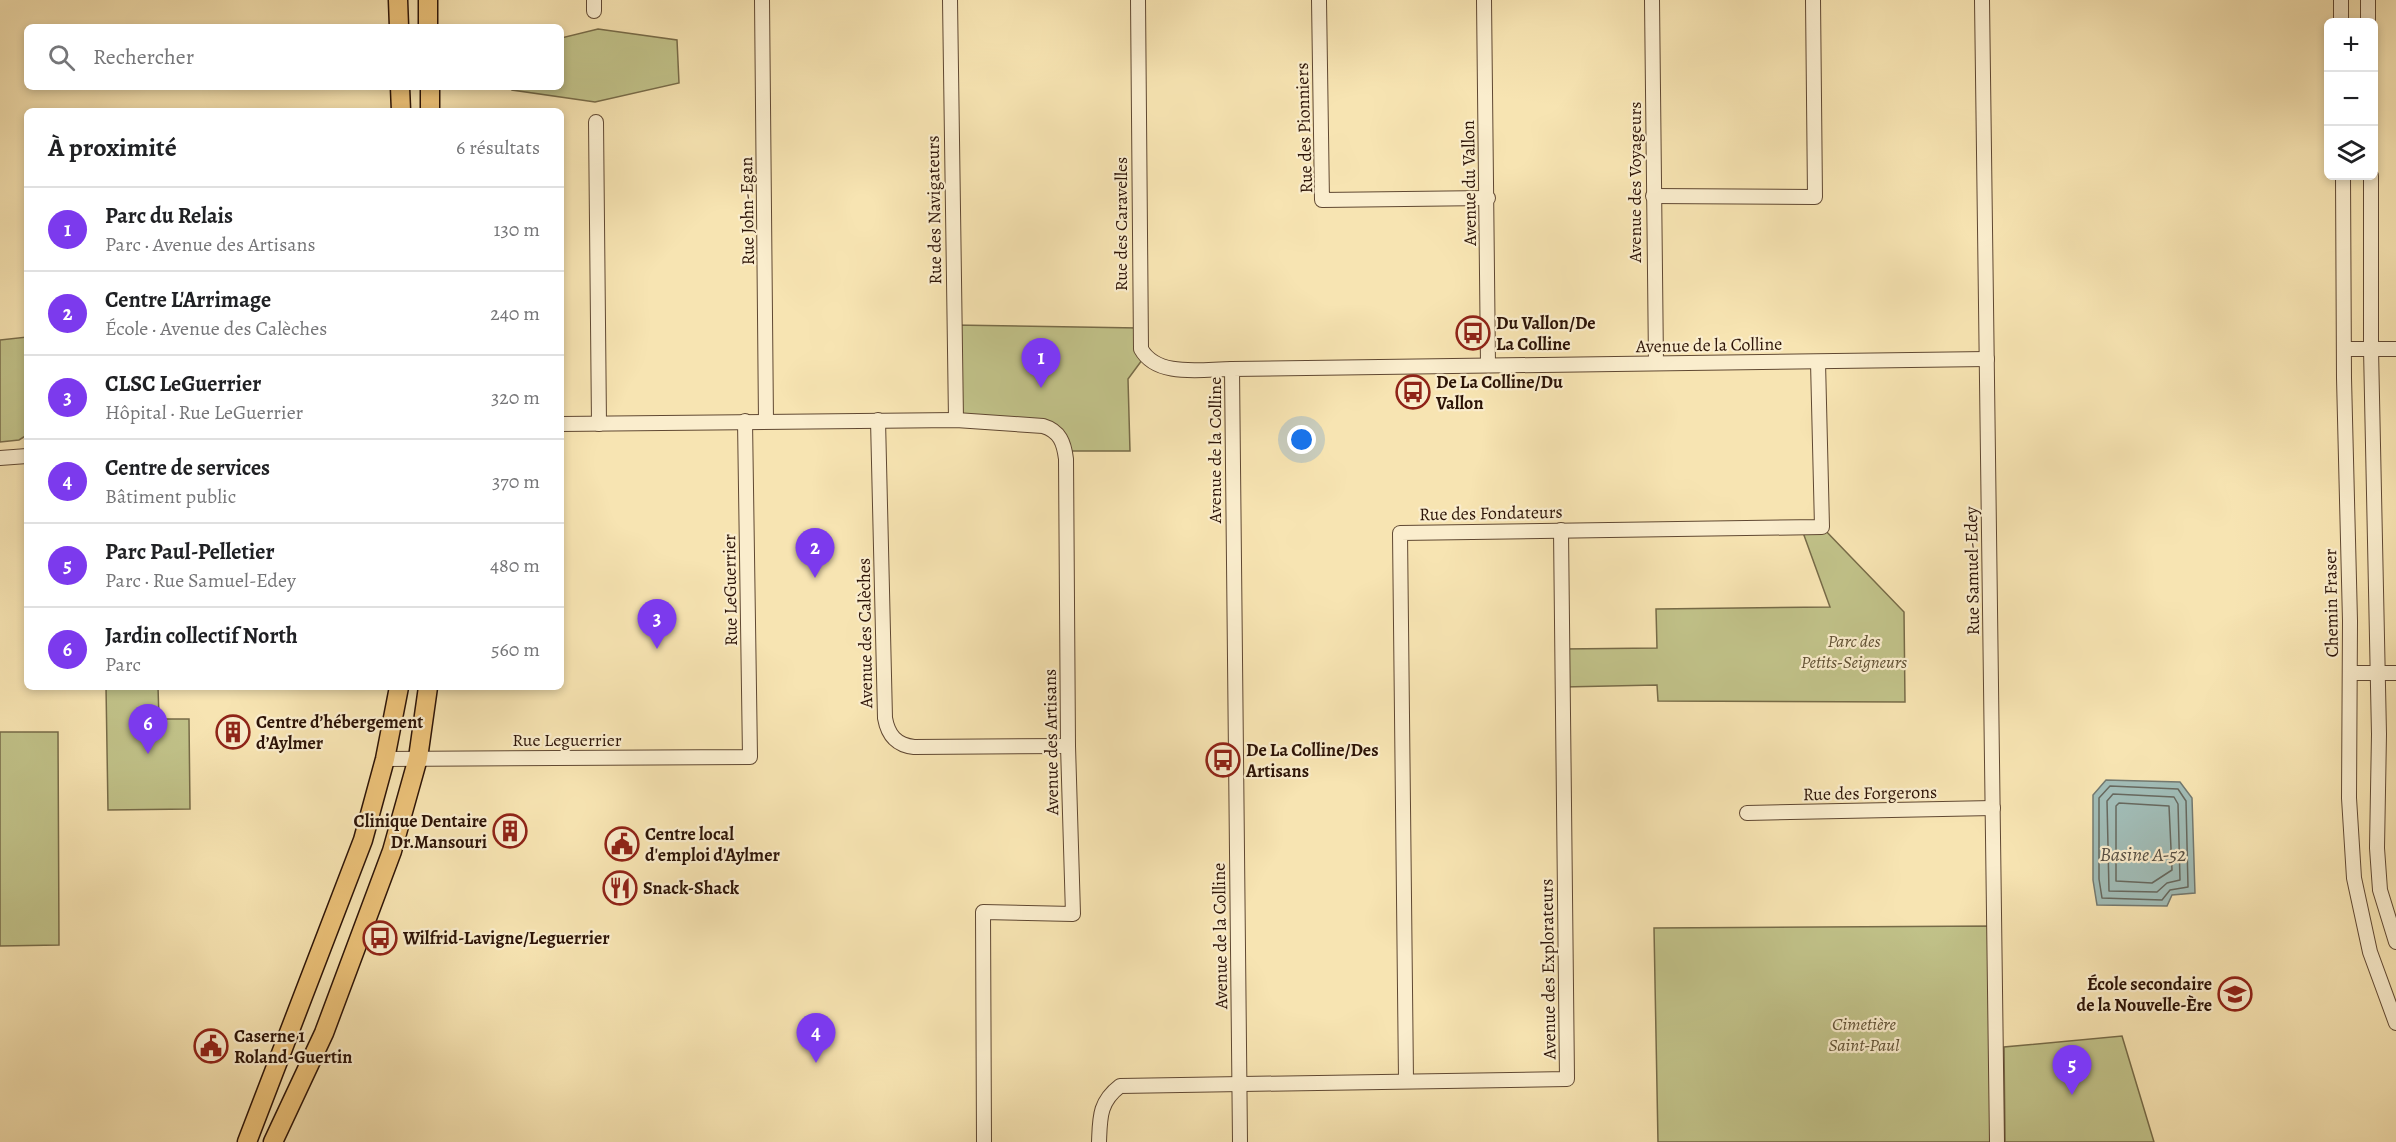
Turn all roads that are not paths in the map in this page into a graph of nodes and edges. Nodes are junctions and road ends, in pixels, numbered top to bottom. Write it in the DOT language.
graph roads {
  1 [pos="399,0"];
  2 [pos="428,0"];
  3 [pos="762,0"];
  4 [pos="950,0"];
  5 [pos="1138,0"];
  6 [pos="1318,0"];
  7 [pos="1484,0"];
  8 [pos="1652,0"];
  9 [pos="1813,0"];
  10 [pos="1982,0"];
  11 [pos="2341,0"];
  12 [pos="2368,0"];
  13 [pos="2341,18"];
  14 [pos="2368,18"];
  15 [pos="399,24"];
  16 [pos="428,24"];
  17 [pos="400,90"];
  18 [pos="430,90"];
  19 [pos="400,108"];
  20 [pos="430,108"];
  21 [pos="596,122"];
  22 [pos="2343,180"];
  23 [pos="2371,180"];
  24 [pos="1653,196"];
  25 [pos="1488,198"];
  26 [pos="2344,349"];
  27 [pos="2371,349"];
  28 [pos="2396,349"];
  29 [pos="1987,359"];
  30 [pos="1818,362"];
  31 [pos="1656,363"];
  32 [pos="1488,365"];
  33 [pos="1232,369"];
  34 [pos="878,420"];
  35 [pos="956,420"];
  36 [pos="745,421"];
  37 [pos="766,421"];
  38 [pos="564,424"];
  39 [pos="599,424"];
  40 [pos="24,456"];
  41 [pos="0,458"];
  42 [pos="1561,530"];
  43 [pos="2350,673"];
  44 [pos="2379,673"];
  45 [pos="2396,673"];
  46 [pos="398,690"];
  47 [pos="428,690"];
  48 [pos="1068,746"];
  49 [pos="750,757"];
  50 [pos="418,758"];
  51 [pos="385,759"];
  52 [pos="1993,808"];
  53 [pos="1747,813"];
  54 [pos="2396,942"];
  55 [pos="2396,1023"];
  56 [pos="1406,1080"];
  57 [pos="1239,1083"];
  58 [pos="247,1142"];
  59 [pos="273,1142"];
  60 [pos="984,1142"];
  61 [pos="1100,1142"];
  62 [pos="1240,1142"];
  63 [pos="1997,1142"];
  1 -- 15 [label="main road"];
  2 -- 16 [label="main road"];
  3 -- 37 [label="street, Rue John-Egan"];
  4 -- 35 [label="street, Rue des Navigateurs"];
  5 -- 33 [label="street, Rue des Caravelles"];
  6 -- 25 [label="street, Rue des Pionniers"];
  7 -- 25 [label="street, Avenue du Vallon"];
  8 -- 24 [label="street, Avenue des Voyageurs"];
  9 -- 24 [label="street"];
  10 -- 29 [label="street, Rue Samuel-Edey"];
  11 -- 13 [label="street"];
  12 -- 14 [label="street"];
  17 -- 19 [label="main road"];
  18 -- 20 [label="main road"];
  21 -- 39 [label="street"];
  22 -- 26 [label="street, Chemin Fraser"];
  23 -- 27 [label="street"];
  24 -- 31 [label="street, Avenue des Voyageurs"];
  25 -- 32 [label="street, Avenue du Vallon"];
  26 -- 27 [label="street"];
  26 -- 43 [label="street, Chemin Fraser"];
  27 -- 28 [label="street"];
  27 -- 44 [label="street"];
  29 -- 30 [label="street, Avenue de la Colline"];
  29 -- 52 [label="street, Rue Samuel-Edey"];
  30 -- 31 [label="street, Avenue de la Colline"];
  30 -- 42 [label="street, Rue des Fondateurs"];
  31 -- 32 [label="street, Avenue de la Colline"];
  32 -- 33 [label="street, Avenue de la Colline"];
  33 -- 57 [label="street, Avenue de la Colline"];
  34 -- 35 [label="street, Avenue des Artisans"];
  34 -- 37 [label="street"];
  34 -- 48 [label="street, Avenue des Calèches"];
  35 -- 48 [label="street, Avenue des Artisans"];
  36 -- 37 [label="street"];
  36 -- 39 [label="street"];
  36 -- 49 [label="street, Rue LeGuerrier"];
  38 -- 39 [label="street"];
  40 -- 41 [label="street"];
  42 -- 56 [label="street, Rue des Fondateurs"];
  42 -- 56 [label="street, Avenue des Explorateurs"];
  43 -- 44 [label="street"];
  43 -- 55 [label="street, Chemin Fraser"];
  44 -- 45 [label="street"];
  44 -- 54 [label="street"];
  46 -- 51 [label="main road"];
  47 -- 50 [label="main road"];
  48 -- 60 [label="street, Avenue des Artisans"];
  49 -- 50 [label="street, Rue Leguerrier"];
  50 -- 51 [label="street, Rue Leguerrier"];
  50 -- 59 [label="main road"];
  51 -- 58 [label="main road"];
  52 -- 53 [label="street, Rue des Forgerons"];
  52 -- 63 [label="street, Rue Samuel-Edey"];
  56 -- 57 [label="street, Avenue des Explorateurs"];
  57 -- 61 [label="street"];
  57 -- 62 [label="street, Avenue de la Colline"];
}
